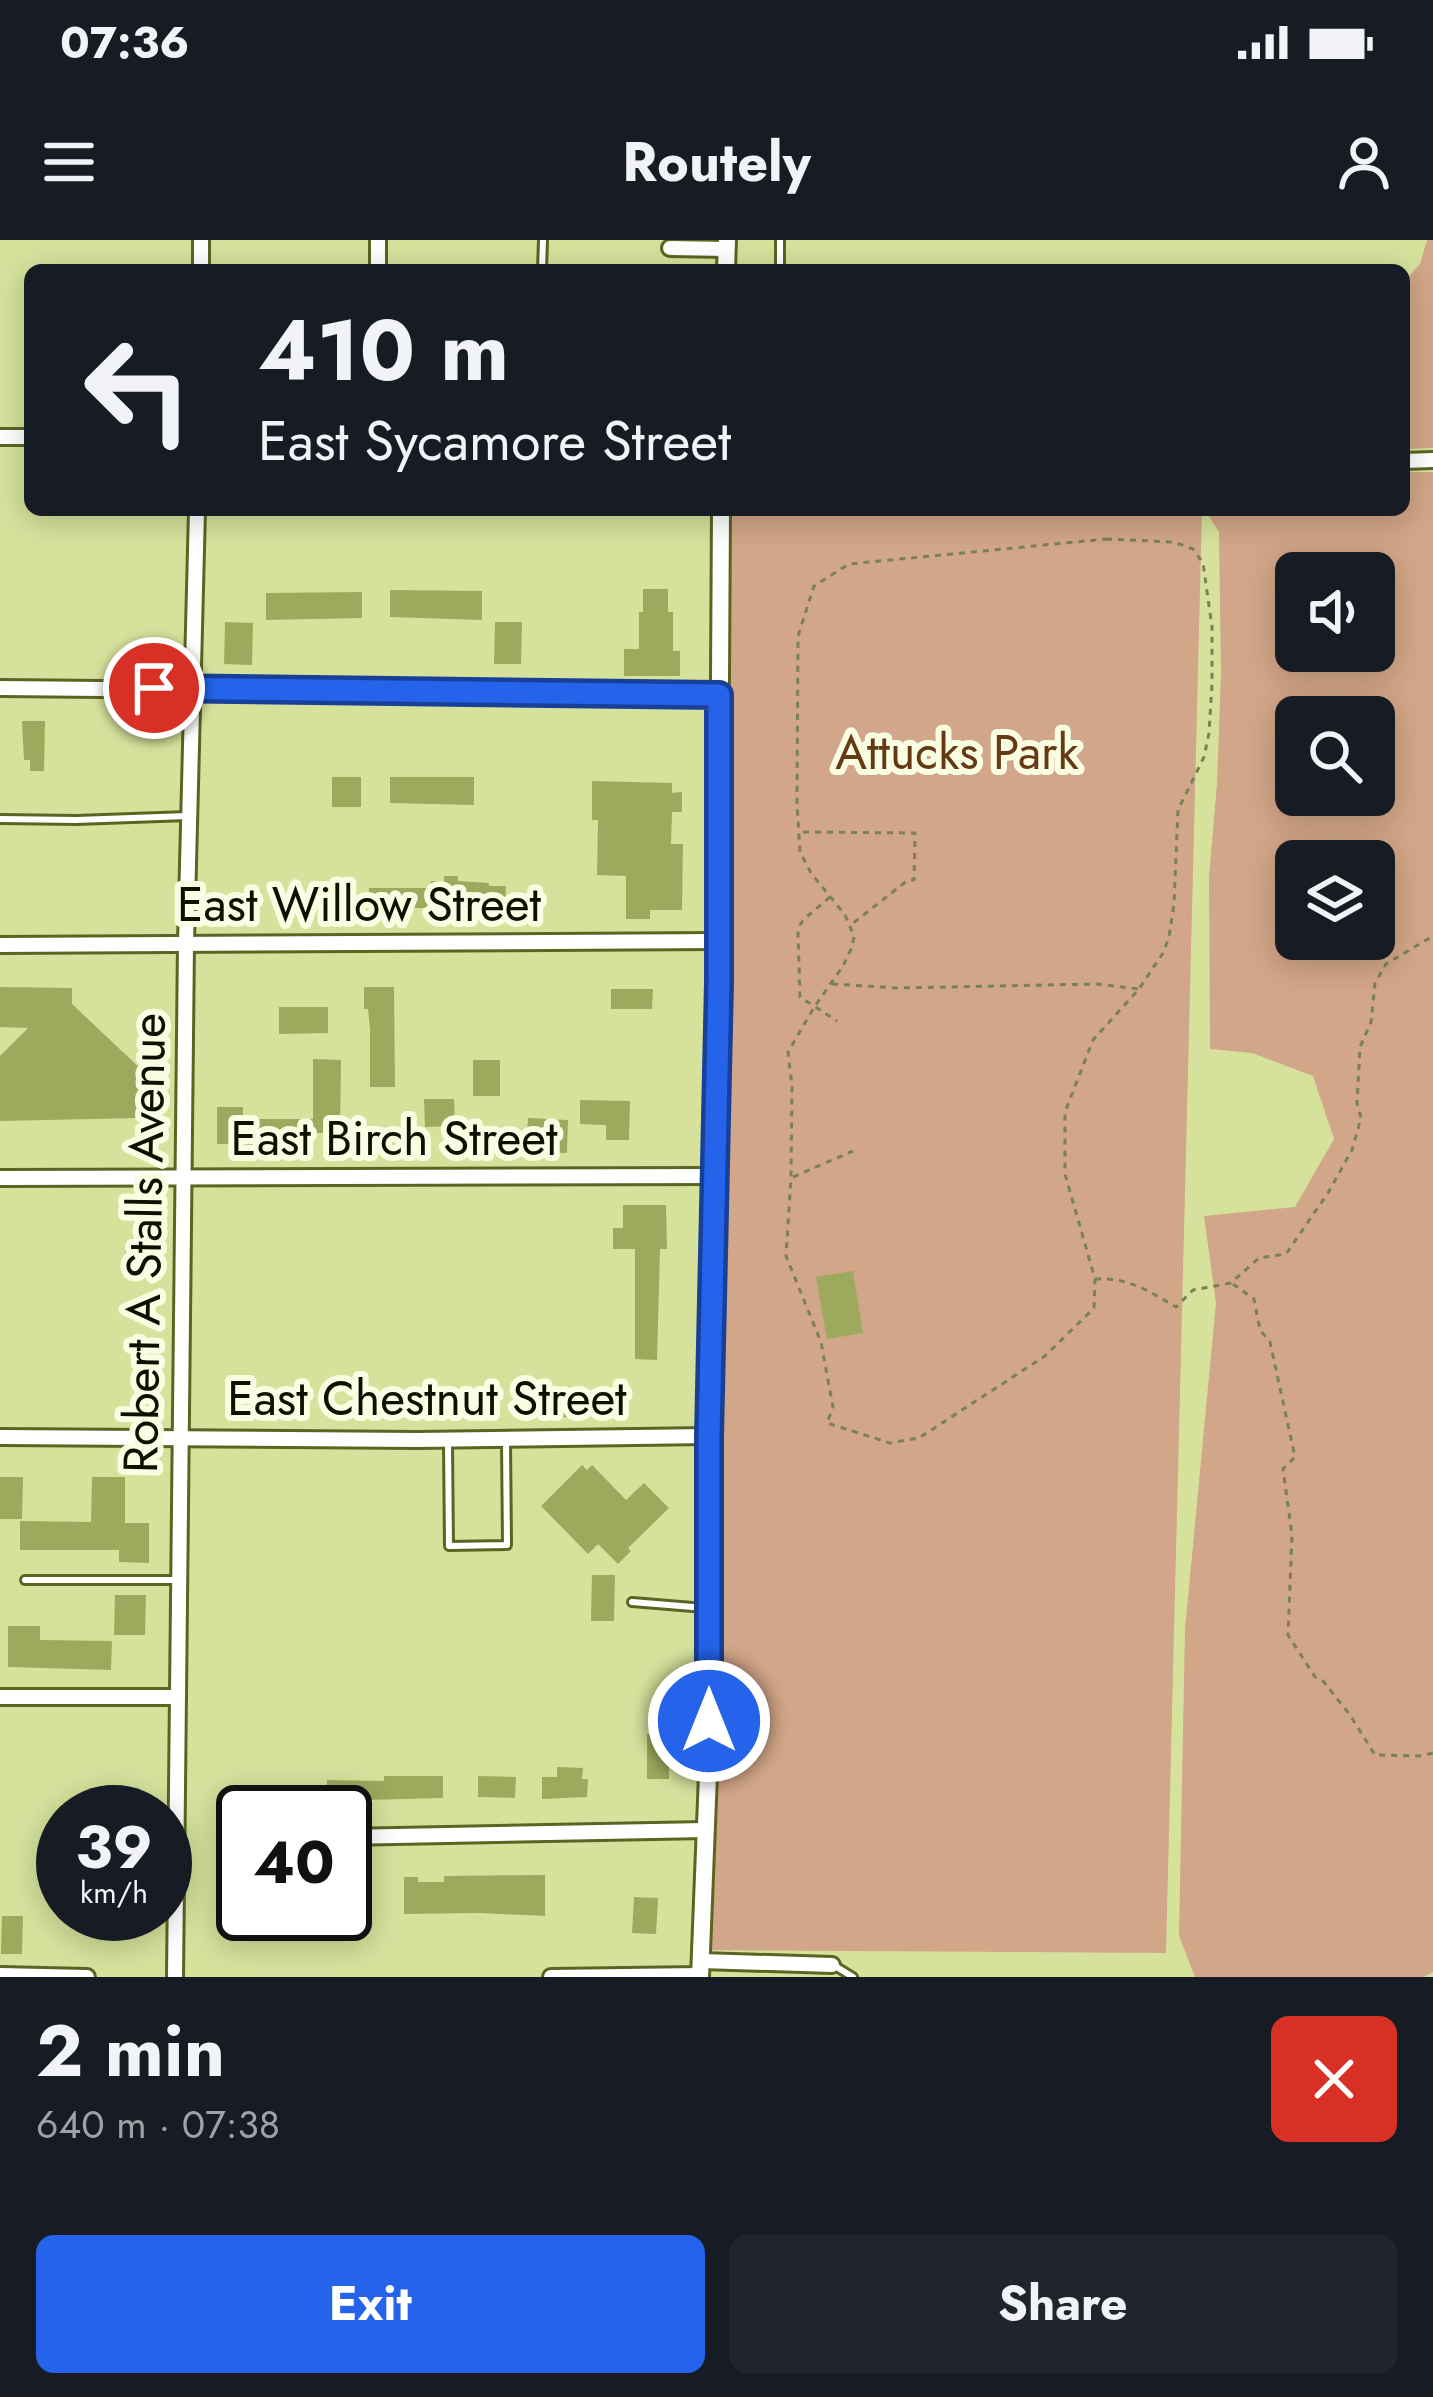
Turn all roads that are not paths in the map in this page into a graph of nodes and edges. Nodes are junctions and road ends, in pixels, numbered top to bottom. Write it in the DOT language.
graph roads {
  1 [pos="727,244"];
  2 [pos="670,248"];
  3 [pos="197,516"];
  4 [pos="721,516"];
  5 [pos="0,688"];
  6 [pos="193,689"];
  7 [pos="719,695"];
  8 [pos="189,816"];
  9 [pos="0,819"];
  10 [pos="719,941"];
  11 [pos="186,943"];
  12 [pos="0,945"];
  13 [pos="717,1176"];
  14 [pos="0,1178"];
  15 [pos="185,1178"];
  16 [pos="709,1436"];
  17 [pos="0,1437"];
  18 [pos="182,1437"];
  19 [pos="506,1439"];
  20 [pos="448,1440"];
  21 [pos="25,1580"];
  22 [pos="179,1580"];
  23 [pos="632,1602"];
  24 [pos="709,1608"];
  25 [pos="0,1697"];
  26 [pos="176,1697"];
  27 [pos="706,1830"];
  28 [pos="372,1836"];
  29 [pos="832,1965"];
  30 [pos="700,1971"];
  31 [pos="10,1976"];
  32 [pos="87,1977"];
  33 [pos="175,1977"];
  34 [pos="551,1977"];
  35 [pos="586,1977"];
  36 [pos="853,1977"];
  1 -- 2 [label="street"];
  3 -- 6 [label="street, Robert A Stalls Avenue"];
  4 -- 7 [label="street"];
  5 -- 6 [label="street"];
  6 -- 7 [label="street"];
  6 -- 8 [label="street, Robert A Stalls Avenue"];
  7 -- 10 [label="street"];
  8 -- 9 [label="lane"];
  8 -- 11 [label="street, Robert A Stalls Avenue"];
  10 -- 11 [label="street, East Willow Street"];
  10 -- 13 [label="street"];
  11 -- 12 [label="street, East Willow Street"];
  11 -- 15 [label="street, Robert A Stalls Avenue"];
  13 -- 15 [label="street, East Birch Street"];
  13 -- 16 [label="street"];
  14 -- 15 [label="street, East Birch Street"];
  15 -- 18 [label="street, Robert A Stalls Avenue"];
  16 -- 19 [label="street, East Chestnut Street"];
  16 -- 24 [label="street"];
  17 -- 18 [label="street, East Chestnut Street"];
  18 -- 20 [label="street, East Chestnut Street"];
  18 -- 22 [label="street, Robert A Stalls Avenue"];
  19 -- 20 [label="street, East Chestnut Street"];
  19 -- 20 [label="lane"];
  21 -- 22 [label="lane"];
  22 -- 26 [label="street, Robert A Stalls Avenue"];
  23 -- 24 [label="lane"];
  24 -- 27 [label="street"];
  25 -- 26 [label="street"];
  26 -- 33 [label="street, Robert A Stalls Avenue"];
  27 -- 28 [label="street"];
  27 -- 30 [label="street"];
  29 -- 30 [label="street"];
  29 -- 36 [label="lane"];
  30 -- 35 [label="street"];
  31 -- 32 [label="street"];
  34 -- 35 [label="street"];
}
